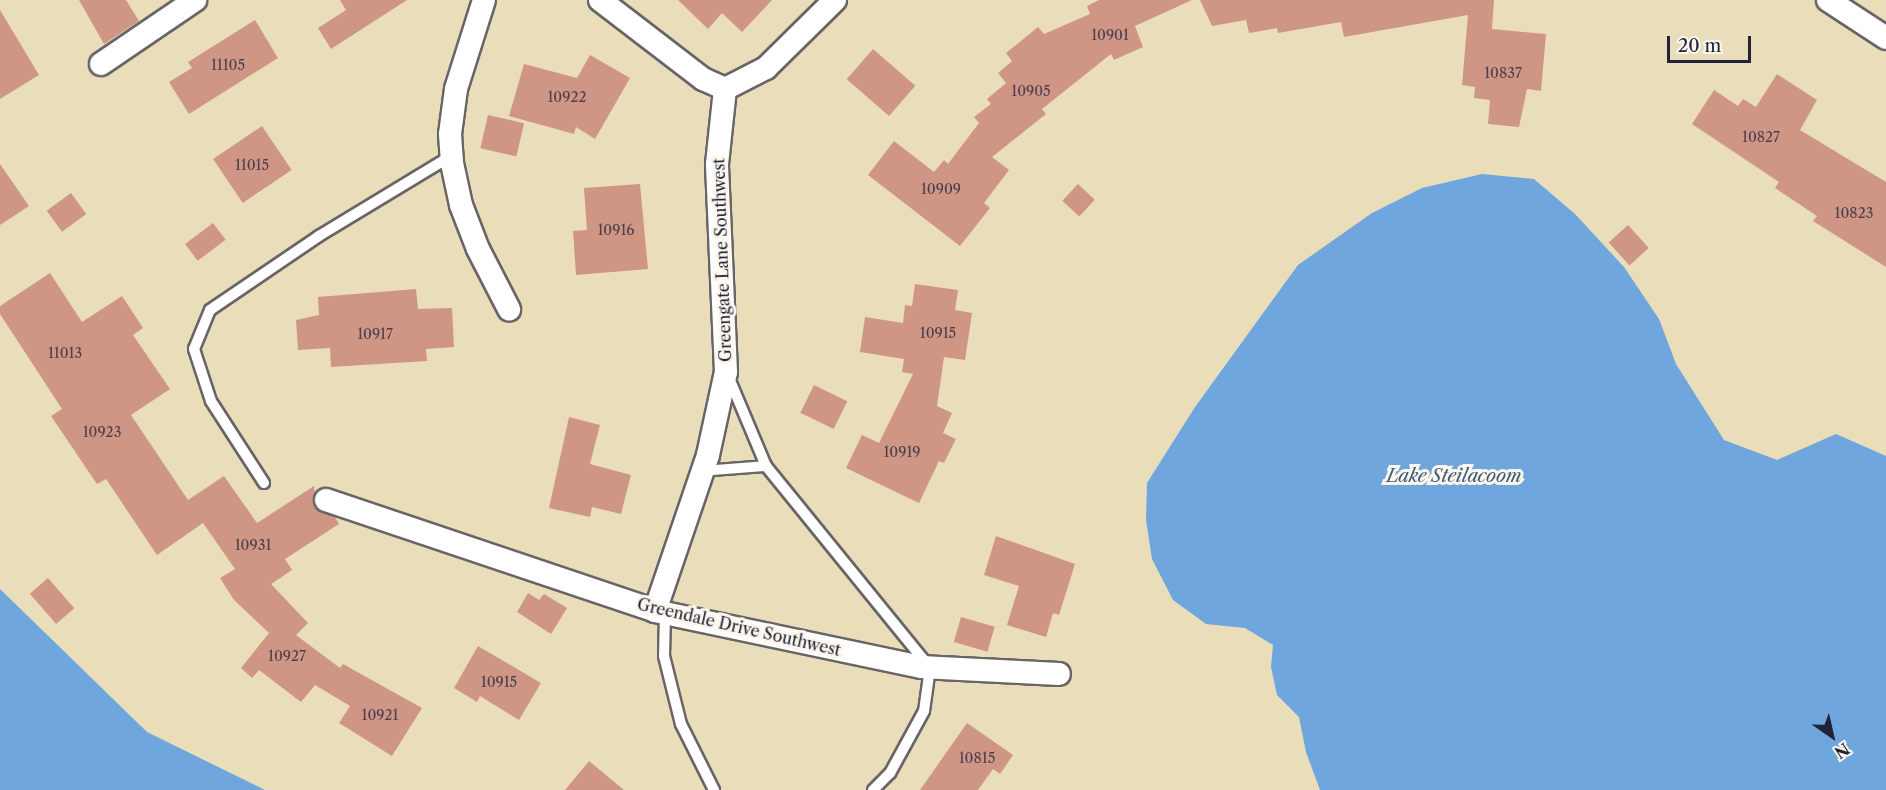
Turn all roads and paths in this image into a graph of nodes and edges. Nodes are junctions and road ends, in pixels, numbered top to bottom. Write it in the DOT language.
graph roads {
  1 [pos="195,0"];
  2 [pos="484,0"];
  3 [pos="600,0"];
  4 [pos="835,0"];
  5 [pos="1828,0"];
  6 [pos="1886,38"];
  7 [pos="101,64"];
  8 [pos="725,89"];
  9 [pos="451,156"];
  10 [pos="509,309"];
  11 [pos="726,372"];
  12 [pos="766,465"];
  13 [pos="700,471"];
  14 [pos="264,483"];
  15 [pos="326,500"];
  16 [pos="660,612"];
  17 [pos="930,668"];
  18 [pos="1059,674"];
  19 [pos="714,790"];
  20 [pos="873,790"];
  1 -- 7 [label="street"];
  2 -- 9 [label="street"];
  3 -- 8 [label="street"];
  4 -- 8 [label="street"];
  5 -- 6 [label="street"];
  8 -- 11 [label="street, Greengate Lane Southwest"];
  9 -- 10 [label="street"];
  9 -- 14 [label="lane"];
  11 -- 12 [label="lane"];
  11 -- 13 [label="street, Greengate Lane Southwest"];
  12 -- 13 [label="lane"];
  12 -- 17 [label="lane"];
  13 -- 16 [label="street, Greengate Lane Southwest"];
  15 -- 16 [label="street, Greendale Drive Southwest"];
  16 -- 17 [label="street, Greendale Drive Southwest"];
  16 -- 19 [label="lane"];
  17 -- 18 [label="street, Greendale Drive Southwest"];
  17 -- 20 [label="lane"];
}
